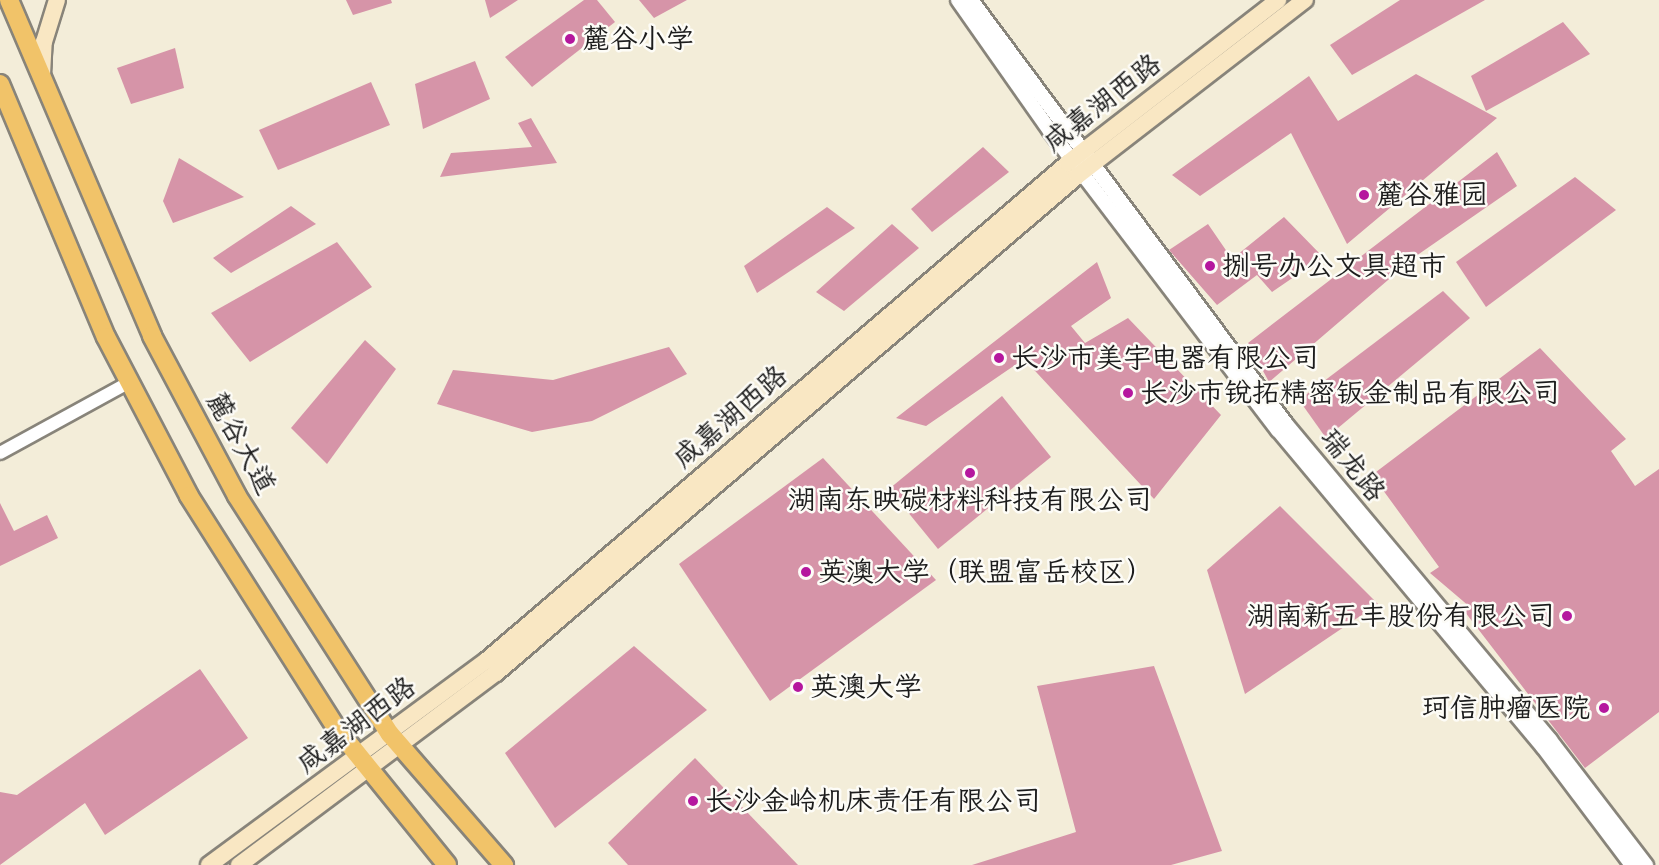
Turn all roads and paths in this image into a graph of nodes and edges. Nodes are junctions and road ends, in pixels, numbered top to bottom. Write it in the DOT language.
graph roads {
  1 [pos="9,0"];
  2 [pos="57,0"];
  3 [pos="958,0"];
  4 [pos="971,0"];
  5 [pos="1278,0"];
  6 [pos="1305,0"];
  7 [pos="42,75"];
  8 [pos="1,86"];
  9 [pos="1081,163"];
  10 [pos="128,383"];
  11 [pos="0,453"];
  12 [pos="395,740"];
  13 [pos="363,765"];
  14 [pos="209,865"];
  15 [pos="239,865"];
  16 [pos="447,865"];
  17 [pos="504,865"];
  18 [pos="1632,865"];
  19 [pos="1646,865"];
  1 -- 7 [label="main road, 麓谷大道"];
  2 -- 7 [label="main road"];
  3 -- 9 [label="street, 瑞龙路"];
  4 -- 9 [label="street, 瑞龙路"];
  5 -- 9 [label="main road, 咸嘉湖西路"];
  6 -- 9 [label="main road, 咸嘉湖西路"];
  7 -- 12 [label="main road, 麓谷大道"];
  8 -- 10 [label="main road"];
  9 -- 12 [label="main road, 咸嘉湖西路"];
  9 -- 18 [label="street, 瑞龙路"];
  9 -- 19 [label="street, 瑞龙路"];
  10 -- 11 [label="street"];
  10 -- 13 [label="main road"];
  12 -- 13 [label="main road, 咸嘉湖西路"];
  12 -- 17 [label="main road, 麓谷大道"];
  13 -- 14 [label="main road, 咸嘉湖西路"];
  13 -- 15 [label="main road, 咸嘉湖西路"];
  13 -- 16 [label="main road"];
}
